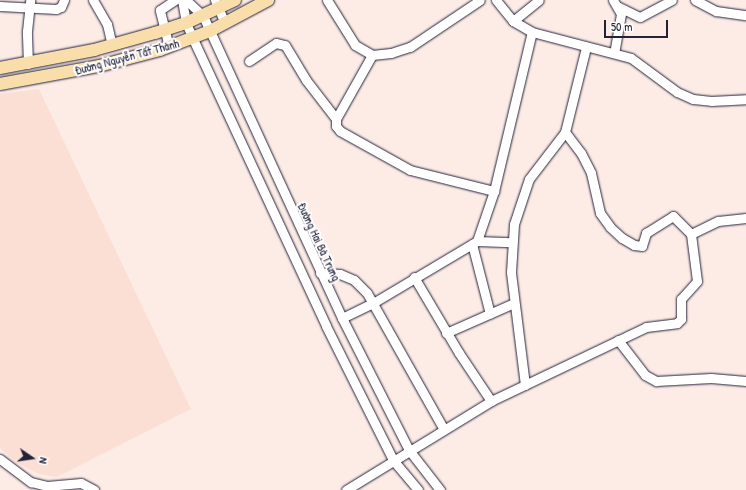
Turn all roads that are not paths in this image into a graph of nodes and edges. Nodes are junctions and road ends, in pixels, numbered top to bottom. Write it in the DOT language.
graph roads {
  1 [pos="64,0"];
  2 [pos="93,0"];
  3 [pos="175,0"];
  4 [pos="182,0"];
  5 [pos="186,0"];
  6 [pos="235,0"];
  7 [pos="268,0"];
  8 [pos="327,0"];
  9 [pos="480,0"];
  10 [pos="496,0"];
  11 [pos="539,0"];
  12 [pos="672,0"];
  13 [pos="695,0"];
  14 [pos="615,3"];
  15 [pos="217,4"];
  16 [pos="30,5"];
  17 [pos="0,6"];
  18 [pos="746,15"];
  19 [pos="203,16"];
  20 [pos="513,21"];
  21 [pos="186,23"];
  22 [pos="225,23"];
  23 [pos="165,30"];
  24 [pos="210,31"];
  25 [pos="532,32"];
  26 [pos="193,39"];
  27 [pos="112,45"];
  28 [pos="586,46"];
  29 [pos="170,47"];
  30 [pos="614,52"];
  31 [pos="372,55"];
  32 [pos="249,61"];
  33 [pos="28,64"];
  34 [pos="0,68"];
  35 [pos="0,84"];
  36 [pos="746,99"];
  37 [pos="336,119"];
  38 [pos="565,132"];
  39 [pos="494,191"];
  40 [pos="746,218"];
  41 [pos="692,234"];
  42 [pos="474,242"];
  43 [pos="511,242"];
  44 [pos="320,273"];
  45 [pos="414,277"];
  46 [pos="373,303"];
  47 [pos="514,303"];
  48 [pos="490,314"];
  49 [pos="342,318"];
  50 [pos="446,333"];
  51 [pos="618,340"];
  52 [pos="746,381"];
  53 [pos="525,385"];
  54 [pos="491,401"];
  55 [pos="443,428"];
  56 [pos="409,450"];
  57 [pos="0,459"];
  58 [pos="393,460"];
  59 [pos="30,486"];
  60 [pos="94,490"];
  61 [pos="346,490"];
  62 [pos="418,490"];
  63 [pos="440,490"];
  1 -- 16 [label="street"];
  2 -- 27 [label="street"];
  3 -- 23 [label="street"];
  4 -- 21 [label="street"];
  5 -- 19 [label="street, Đường Hai Bà Trưng"];
  6 -- 15 [label="main road, Đường Nguyễn Tất Thành"];
  7 -- 22 [label="main road, Đường Nguyễn Tất Thành"];
  8 -- 31 [label="street"];
  9 -- 31 [label="street"];
  10 -- 20 [label="street"];
  11 -- 20 [label="street"];
  12 -- 14 [label="street"];
  13 -- 18 [label="street"];
  14 -- 30 [label="street"];
  15 -- 19 [label="main road, Đường Nguyễn Tất Thành"];
  15 -- 22 [label="street"];
  16 -- 17 [label="street"];
  16 -- 33 [label="street"];
  19 -- 21 [label="main road, Đường Nguyễn Tất Thành"];
  19 -- 24 [label="street, Đường Hai Bà Trưng"];
  20 -- 25 [label="street"];
  21 -- 23 [label="main road, Đường Nguyễn Tất Thành"];
  21 -- 26 [label="street"];
  22 -- 24 [label="main road, Đường Nguyễn Tất Thành"];
  23 -- 27 [label="main road, Đường Nguyễn Tất Thành"];
  23 -- 29 [label="street"];
  24 -- 26 [label="main road, Đường Nguyễn Tất Thành"];
  24 -- 44 [label="street, Đường Hai Bà Trưng"];
  25 -- 28 [label="street"];
  25 -- 39 [label="street"];
  26 -- 29 [label="main road, Đường Nguyễn Tất Thành"];
  26 -- 58 [label="street"];
  27 -- 33 [label="main road, Đường Nguyễn Tất Thành"];
  28 -- 30 [label="street"];
  28 -- 38 [label="street"];
  29 -- 35 [label="main road, Đường Nguyễn Tất Thành"];
  30 -- 36 [label="street"];
  31 -- 37 [label="street"];
  32 -- 37 [label="street"];
  33 -- 34 [label="main road, Đường Nguyễn Tất Thành"];
  37 -- 39 [label="street"];
  38 -- 41 [label="street"];
  38 -- 43 [label="street"];
  39 -- 42 [label="street"];
  40 -- 41 [label="street"];
  41 -- 51 [label="street"];
  42 -- 43 [label="street"];
  42 -- 45 [label="street"];
  42 -- 48 [label="street"];
  43 -- 47 [label="street"];
  44 -- 46 [label="street"];
  44 -- 49 [label="street, Đường Hai Bà Trưng"];
  45 -- 46 [label="street"];
  45 -- 50 [label="street"];
  46 -- 49 [label="street"];
  46 -- 55 [label="street"];
  47 -- 48 [label="street"];
  47 -- 53 [label="street"];
  48 -- 50 [label="street"];
  49 -- 56 [label="street, Đường Hai Bà Trưng"];
  50 -- 54 [label="street"];
  51 -- 52 [label="street"];
  51 -- 53 [label="street"];
  53 -- 54 [label="street"];
  54 -- 55 [label="street"];
  55 -- 56 [label="street"];
  56 -- 58 [label="street"];
  56 -- 63 [label="street, Đường Hai Bà Trưng"];
  57 -- 59 [label="street"];
  58 -- 61 [label="street"];
  58 -- 62 [label="street"];
  59 -- 60 [label="street"];
}
